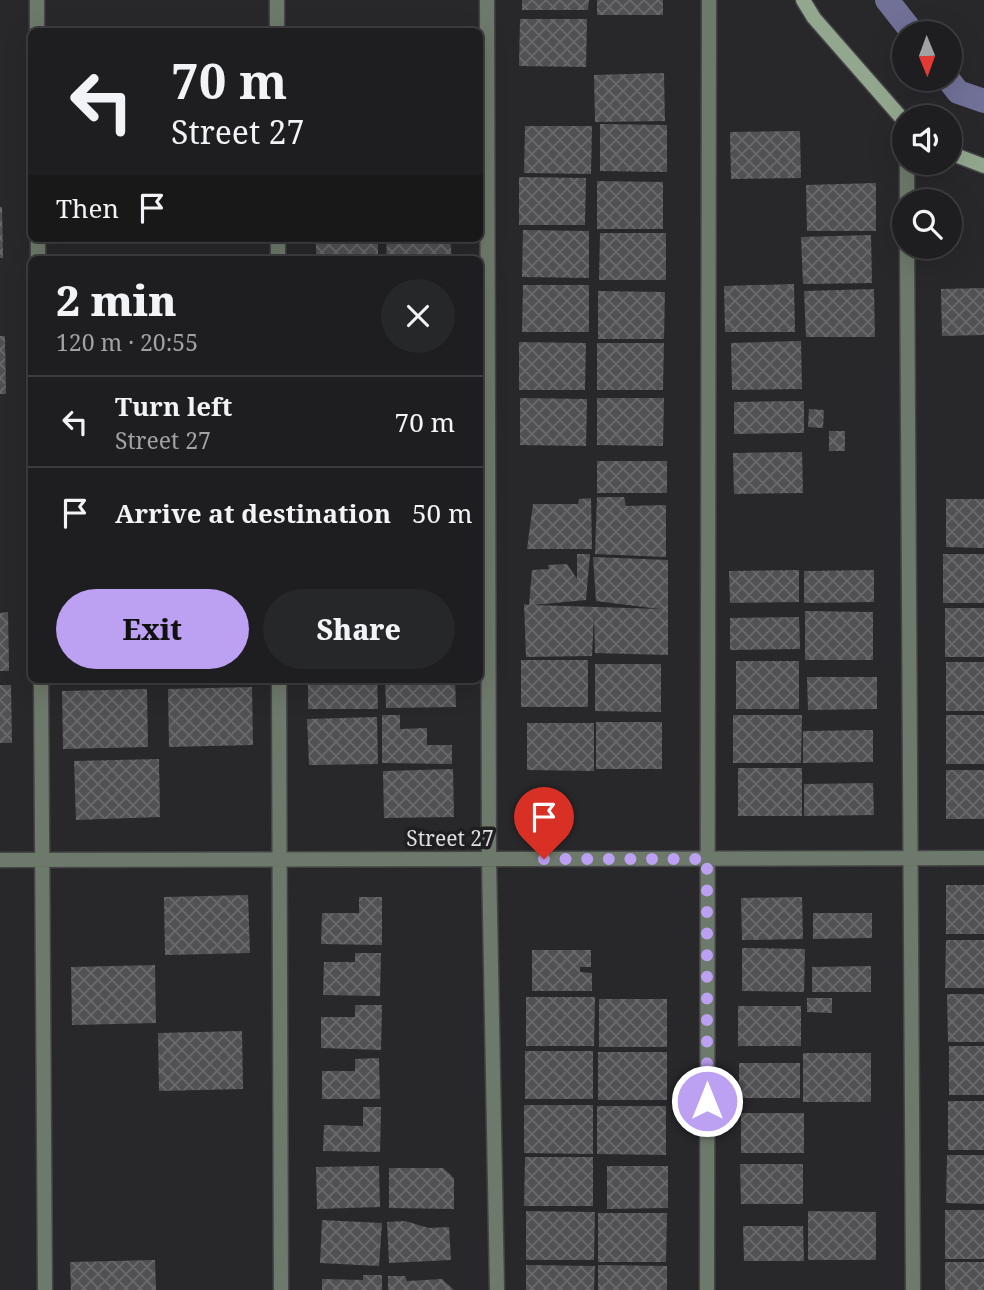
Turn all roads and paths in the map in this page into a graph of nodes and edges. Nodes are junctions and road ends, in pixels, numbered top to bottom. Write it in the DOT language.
graph roads {
  1 [pos="37,0"];
  2 [pos="277,0"];
  3 [pos="487,0"];
  4 [pos="709,0"];
  5 [pos="803,0"];
  6 [pos="37,28"];
  7 [pos="277,28"];
  8 [pos="892,107"];
  9 [pos="962,158"];
  10 [pos="984,166"];
  11 [pos="907,259"];
  12 [pos="41,683"];
  13 [pos="279,683"];
  14 [pos="911,858"];
  15 [pos="984,858"];
  16 [pos="280,859"];
  17 [pos="489,859"];
  18 [pos="707,859"];
  19 [pos="0,860"];
  20 [pos="42,860"];
  21 [pos="45,1290"];
  22 [pos="281,1290"];
  23 [pos="497,1290"];
  24 [pos="707,1290"];
  25 [pos="913,1290"];
  1 -- 6 [label="street"];
  2 -- 7 [label="street"];
  3 -- 17 [label="street"];
  4 -- 18 [label="street"];
  5 -- 8 [label="street"];
  9 -- 10 [label="street"];
  11 -- 14 [label="street"];
  12 -- 20 [label="street"];
  13 -- 16 [label="street"];
  14 -- 15 [label="street, Street 27"];
  14 -- 18 [label="street, Street 27"];
  14 -- 25 [label="street"];
  16 -- 17 [label="street, Street 27"];
  16 -- 20 [label="street, Street 27"];
  16 -- 22 [label="street"];
  17 -- 18 [label="street, Street 27"];
  17 -- 23 [label="street"];
  18 -- 24 [label="street"];
  19 -- 20 [label="street, Street 27"];
  20 -- 21 [label="street"];
}
